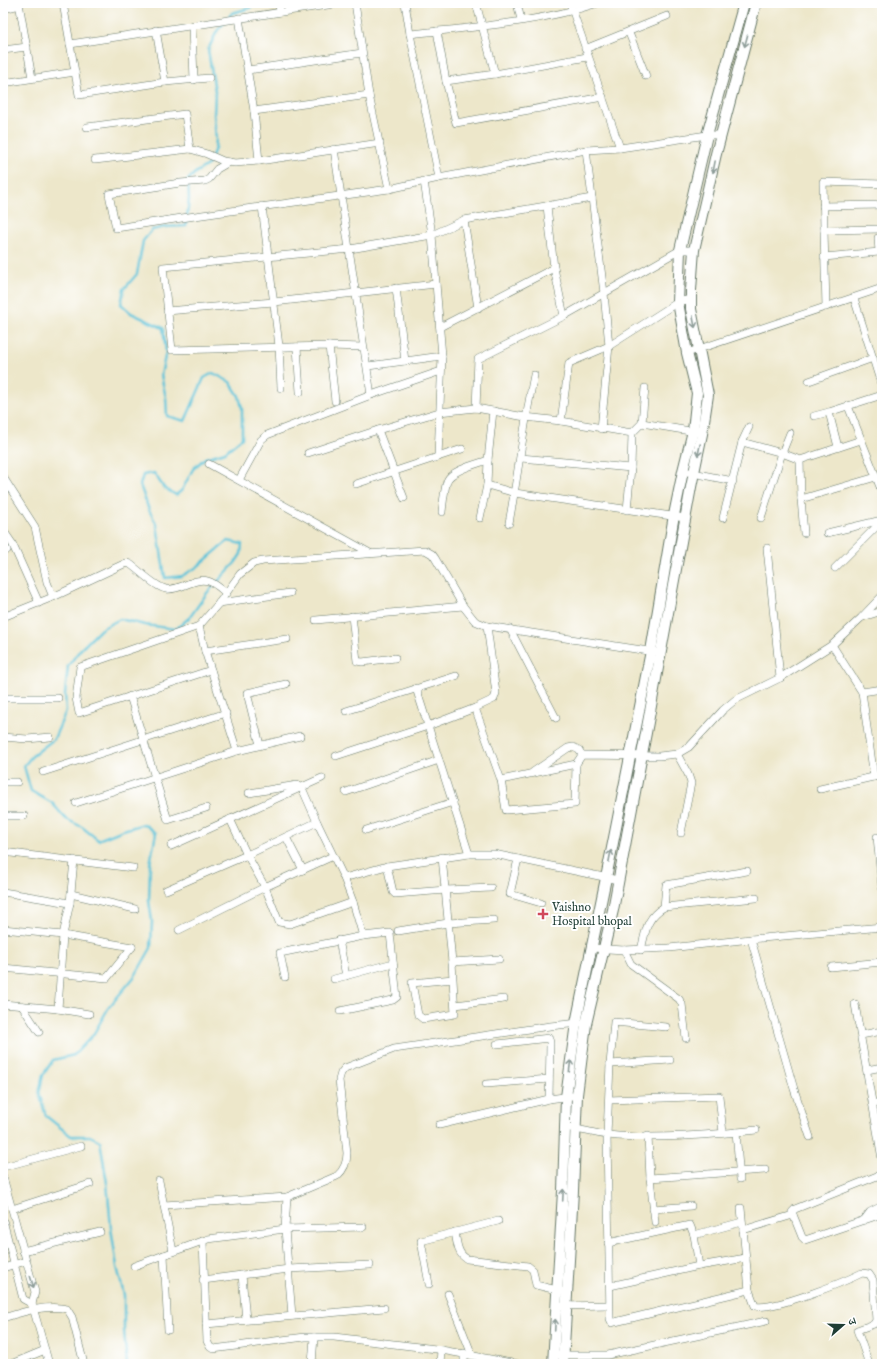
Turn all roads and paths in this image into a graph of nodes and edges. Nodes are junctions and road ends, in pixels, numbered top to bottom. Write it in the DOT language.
graph roads {
  1 [pos="63,3"];
  2 [pos="279,3"];
  3 [pos="341,3"];
  4 [pos="355,3"];
  5 [pos="405,3"];
  6 [pos="476,3"];
  7 [pos="517,3"];
  8 [pos="570,3"];
  9 [pos="598,3"];
  10 [pos="744,3"];
  11 [pos="756,3"];
  12 [pos="20,4"];
  13 [pos="3,9"];
  14 [pos="280,12"];
  15 [pos="573,12"];
  16 [pos="667,16"];
  17 [pos="237,18"];
  18 [pos="521,20"];
  19 [pos="192,26"];
  20 [pos="482,26"];
  21 [pos="156,30"];
  22 [pos="437,31"];
  23 [pos="629,32"];
  24 [pos="410,34"];
  25 [pos="70,44"];
  26 [pos="27,48"];
  27 [pos="585,49"];
  28 [pos="3,50"];
  29 [pos="362,53"];
  30 [pos="588,57"];
  31 [pos="248,70"];
  32 [pos="75,72"];
  33 [pos="495,74"];
  34 [pos="646,76"];
  35 [pos="32,78"];
  36 [pos="209,78"];
  37 [pos="194,80"];
  38 [pos="446,81"];
  39 [pos="164,82"];
  40 [pos="3,83"];
  41 [pos="369,96"];
  42 [pos="603,97"];
  43 [pos="254,111"];
  44 [pos="87,128"];
  45 [pos="708,135"];
  46 [pos="721,135"];
  47 [pos="380,143"];
  48 [pos="620,148"];
  49 [pos="190,149"];
  50 [pos="334,149"];
  51 [pos="586,150"];
  52 [pos="95,160"];
  53 [pos="226,161"];
  54 [pos="259,161"];
  55 [pos="440,178"];
  56 [pos="424,181"];
  57 [pos="882,184"];
  58 [pos="389,189"];
  59 [pos="341,196"];
  60 [pos="592,198"];
  61 [pos="882,205"];
  62 [pos="262,206"];
  63 [pos="547,206"];
  64 [pos="823,206"];
  65 [pos="464,220"];
  66 [pos="882,229"];
  67 [pos="824,230"];
  68 [pos="432,235"];
  69 [pos="882,238"];
  70 [pos="350,249"];
  71 [pos="680,250"];
  72 [pos="694,250"];
  73 [pos="824,257"];
  74 [pos="269,258"];
  75 [pos="554,268"];
  76 [pos="436,284"];
  77 [pos="396,288"];
  78 [pos="882,288"];
  79 [pos="357,293"];
  80 [pos="604,293"];
  81 [pos="854,298"];
  82 [pos="691,299"];
  83 [pos="274,302"];
  84 [pos="678,302"];
  85 [pos="826,307"];
  86 [pos="478,308"];
  87 [pos="168,311"];
  88 [pos="564,316"];
  89 [pos="440,327"];
  90 [pos="279,346"];
  91 [pos="329,346"];
  92 [pos="609,346"];
  93 [pos="298,347"];
  94 [pos="363,347"];
  95 [pos="700,349"];
  96 [pos="687,353"];
  97 [pos="442,356"];
  98 [pos="873,358"];
  99 [pos="405,361"];
  100 [pos="368,366"];
  101 [pos="441,371"];
  102 [pos="534,375"];
  103 [pos="809,381"];
  104 [pos="882,387"];
  105 [pos="281,388"];
  106 [pos="645,388"];
  107 [pos="300,392"];
  108 [pos="371,395"];
  109 [pos="882,395"];
  110 [pos="335,401"];
  111 [pos="848,406"];
  112 [pos="476,408"];
  113 [pos="493,411"];
  114 [pos="439,412"];
  115 [pos="829,412"];
  116 [pos="814,416"];
  117 [pos="525,417"];
  118 [pos="561,421"];
  119 [pos="642,423"];
  120 [pos="749,427"];
  121 [pos="600,429"];
  122 [pos="378,430"];
  123 [pos="697,432"];
  124 [pos="790,433"];
  125 [pos="632,434"];
  126 [pos="861,440"];
  127 [pos="742,442"];
  128 [pos="838,447"];
  129 [pos="462,449"];
  130 [pos="308,453"];
  131 [pos="782,453"];
  132 [pos="438,457"];
  133 [pos="521,458"];
  134 [pos="488,460"];
  135 [pos="800,460"];
  136 [pos="209,464"];
  137 [pos="631,468"];
  138 [pos="683,471"];
  139 [pos="395,472"];
  140 [pos="694,473"];
  141 [pos="3,477"];
  142 [pos="876,477"];
  143 [pos="239,480"];
  144 [pos="733,481"];
  145 [pos="356,484"];
  146 [pos="487,485"];
  147 [pos="882,492"];
  148 [pos="515,493"];
  149 [pos="404,498"];
  150 [pos="801,499"];
  151 [pos="627,510"];
  152 [pos="442,512"];
  153 [pos="674,515"];
  154 [pos="480,518"];
  155 [pos="685,518"];
  156 [pos="723,518"];
  157 [pos="761,518"];
  158 [pos="882,520"];
  159 [pos="509,523"];
  160 [pos="3,530"];
  161 [pos="804,533"];
  162 [pos="827,533"];
  163 [pos="767,548"];
  164 [pos="370,553"];
  165 [pos="835,568"];
  166 [pos="223,591"];
  167 [pos="290,593"];
  168 [pos="882,596"];
  169 [pos="53,597"];
  170 [pos="39,603"];
  171 [pos="219,603"];
  172 [pos="463,606"];
  173 [pos="882,611"];
  174 [pos="352,616"];
  175 [pos="3,617"];
  176 [pos="861,618"];
  177 [pos="316,620"];
  178 [pos="199,626"];
  179 [pos="487,626"];
  180 [pos="510,629"];
  181 [pos="287,639"];
  182 [pos="832,645"];
  183 [pos="206,651"];
  184 [pos="656,652"];
  185 [pos="395,658"];
  186 [pos="3,660"];
  187 [pos="211,670"];
  188 [pos="3,676"];
  189 [pos="456,676"];
  190 [pos="780,678"];
  191 [pos="286,684"];
  192 [pos="416,688"];
  193 [pos="882,689"];
  194 [pos="862,692"];
  195 [pos="130,696"];
  196 [pos="3,698"];
  197 [pos="58,698"];
  198 [pos="475,708"];
  199 [pos="346,711"];
  200 [pos="226,713"];
  201 [pos="556,718"];
  202 [pos="428,726"];
  203 [pos="300,736"];
  204 [pos="50,737"];
  205 [pos="3,738"];
  206 [pos="144,740"];
  207 [pos="260,746"];
  208 [pos="237,751"];
  209 [pos="677,754"];
  210 [pos="582,755"];
  211 [pos="336,756"];
  212 [pos="630,756"];
  213 [pos="642,756"];
  214 [pos="439,760"];
  215 [pos="576,764"];
  216 [pos="43,772"];
  217 [pos="531,774"];
  218 [pos="882,775"];
  219 [pos="156,777"];
  220 [pos="874,777"];
  221 [pos="322,778"];
  222 [pos="501,780"];
  223 [pos="3,782"];
  224 [pos="17,782"];
  225 [pos="302,788"];
  226 [pos="820,788"];
  227 [pos="346,792"];
  228 [pos="249,793"];
  229 [pos="453,802"];
  230 [pos="76,803"];
  231 [pos="206,808"];
  232 [pos="3,816"];
  233 [pos="24,816"];
  234 [pos="230,819"];
  235 [pos="317,822"];
  236 [pos="366,830"];
  237 [pos="681,833"];
  238 [pos="877,836"];
  239 [pos="286,837"];
  240 [pos="171,846"];
  241 [pos="3,852"];
  242 [pos="470,854"];
  243 [pos="247,855"];
  244 [pos="333,856"];
  245 [pos="442,857"];
  246 [pos="518,859"];
  247 [pos="74,860"];
  248 [pos="387,866"];
  249 [pos="133,868"];
  250 [pos="303,870"];
  251 [pos="747,871"];
  252 [pos="344,878"];
  253 [pos="606,878"];
  254 [pos="618,880"];
  255 [pos="265,887"];
  256 [pos="882,887"];
  257 [pos="491,888"];
  258 [pos="166,890"];
  259 [pos="446,890"];
  260 [pos="3,892"];
  261 [pos="71,894"];
  262 [pos="756,898"];
  263 [pos="354,902"];
  264 [pos="70,903"];
  265 [pos="541,903"];
  266 [pos="664,907"];
  267 [pos="135,909"];
  268 [pos="494,920"];
  269 [pos="448,923"];
  270 [pos="882,928"];
  271 [pos="3,929"];
  272 [pos="179,930"];
  273 [pos="398,931"];
  274 [pos="63,936"];
  275 [pos="363,936"];
  276 [pos="751,939"];
  277 [pos="339,940"];
  278 [pos="592,948"];
  279 [pos="604,949"];
  280 [pos="624,950"];
  281 [pos="641,950"];
  282 [pos="499,959"];
  283 [pos="452,962"];
  284 [pos="882,962"];
  285 [pos="393,964"];
  286 [pos="830,967"];
  287 [pos="3,968"];
  288 [pos="60,973"];
  289 [pos="346,976"];
  290 [pos="285,977"];
  291 [pos="334,979"];
  292 [pos="453,979"];
  293 [pos="504,999"];
  294 [pos="3,1004"];
  295 [pos="855,1004"];
  296 [pos="455,1005"];
  297 [pos="22,1006"];
  298 [pos="58,1009"];
  299 [pos="340,1011"];
  300 [pos="89,1014"];
  301 [pos="581,1023"];
  302 [pos="666,1027"];
  303 [pos="882,1031"];
  304 [pos="39,1032"];
  305 [pos="861,1035"];
  306 [pos="686,1038"];
  307 [pos="497,1044"];
  308 [pos="670,1060"];
  309 [pos="610,1064"];
  310 [pos="882,1067"];
  311 [pos="867,1070"];
  312 [pos="549,1079"];
  313 [pos="486,1084"];
  314 [pos="577,1095"];
  315 [pos="566,1097"];
  316 [pos="549,1099"];
  317 [pos="609,1100"];
  318 [pos="882,1102"];
  319 [pos="873,1104"];
  320 [pos="439,1125"];
  321 [pos="570,1128"];
  322 [pos="756,1130"];
  323 [pos="736,1132"];
  324 [pos="723,1133"];
  325 [pos="607,1135"];
  326 [pos="648,1136"];
  327 [pos="810,1137"];
  328 [pos="880,1139"];
  329 [pos="81,1146"];
  330 [pos="882,1159"];
  331 [pos="3,1167"];
  332 [pos="765,1170"];
  333 [pos="882,1174"];
  334 [pos="739,1176"];
  335 [pos="3,1177"];
  336 [pos="650,1178"];
  337 [pos="159,1181"];
  338 [pos="90,1184"];
  339 [pos="287,1197"];
  340 [pos="164,1205"];
  341 [pos="691,1206"];
  342 [pos="882,1206"];
  343 [pos="741,1208"];
  344 [pos="12,1209"];
  345 [pos="653,1209"];
  346 [pos="793,1214"];
  347 [pos="882,1214"];
  348 [pos="15,1218"];
  349 [pos="3,1220"];
  350 [pos="864,1220"];
  351 [pos="498,1221"];
  352 [pos="655,1222"];
  353 [pos="742,1222"];
  354 [pos="363,1227"];
  355 [pos="285,1229"];
  356 [pos="743,1230"];
  357 [pos="100,1232"];
  358 [pos="455,1232"];
  359 [pos="694,1235"];
  360 [pos="203,1241"];
  361 [pos="608,1243"];
  362 [pos="23,1251"];
  363 [pos="173,1251"];
  364 [pos="164,1255"];
  365 [pos="746,1258"];
  366 [pos="26,1262"];
  367 [pos="14,1265"];
  368 [pos="370,1265"];
  369 [pos="134,1266"];
  370 [pos="699,1266"];
  371 [pos="3,1268"];
  372 [pos="289,1269"];
  373 [pos="242,1275"];
  374 [pos="203,1280"];
  375 [pos="429,1284"];
  376 [pos="610,1286"];
  377 [pos="557,1290"];
  378 [pos="749,1290"];
  379 [pos="568,1291"];
  380 [pos="448,1294"];
  381 [pos="609,1305"];
  382 [pos="33,1306"];
  383 [pos="567,1306"];
  384 [pos="556,1307"];
  385 [pos="384,1308"];
  386 [pos="292,1316"];
  387 [pos="4,1318"];
  388 [pos="246,1320"];
  389 [pos="766,1321"];
  390 [pos="206,1324"];
  391 [pos="168,1330"];
  392 [pos="314,1337"];
  393 [pos="45,1350"];
  394 [pos="440,1350"];
  395 [pos="464,1354"];
  396 [pos="472,1355"];
  397 [pos="558,1359"];
  398 [pos="11,1364"];
  399 [pos="49,1364"];
  400 [pos="84,1364"];
  401 [pos="312,1364"];
  402 [pos="440,1364"];
  403 [pos="464,1364"];
  404 [pos="518,1364"];
  405 [pos="869,1364"];
  1 -- 25 [label="street"];
  2 -- 14 [label="street"];
  3 -- 14 [label="street"];
  4 -- 29 [label="street"];
  5 -- 24 [label="street"];
  6 -- 20 [label="street"];
  7 -- 18 [label="street"];
  8 -- 15 [label="street"];
  9 -- 15 [label="street"];
  10 -- 45 [label="street"];
  11 -- 46 [label="street, one-way"];
  12 -- 13 [label="street"];
  12 -- 26 [label="street"];
  14 -- 17 [label="street"];
  15 -- 18 [label="street"];
  15 -- 27 [label="street"];
  16 -- 23 [label="street"];
  17 -- 19 [label="street"];
  17 -- 31 [label="street"];
  18 -- 20 [label="street"];
  19 -- 21 [label="street"];
  19 -- 37 [label="street"];
  20 -- 22 [label="street"];
  20 -- 33 [label="street"];
  21 -- 25 [label="street"];
  21 -- 39 [label="street"];
  22 -- 24 [label="street"];
  22 -- 38 [label="street"];
  23 -- 27 [label="street"];
  23 -- 34 [label="street"];
  24 -- 55 [label="street"];
  25 -- 32 [label="street"];
  26 -- 28 [label="street"];
  26 -- 35 [label="street"];
  27 -- 30 [label="street"];
  29 -- 31 [label="street"];
  29 -- 41 [label="street"];
  30 -- 33 [label="street"];
  30 -- 42 [label="street"];
  31 -- 43 [label="street"];
  32 -- 35 [label="street"];
  32 -- 39 [label="street"];
  33 -- 38 [label="street"];
  35 -- 40 [label="street"];
  36 -- 37 [label="street"];
  37 -- 39 [label="street"];
  38 -- 42 [label="street"];
  41 -- 43 [label="street"];
  41 -- 47 [label="street"];
  42 -- 48 [label="street"];
  43 -- 54 [label="street"];
  44 -- 49 [label="street"];
  45 -- 46 [label="street"];
  45 -- 48 [label="street"];
  45 -- 71 [label="street"];
  46 -- 72 [label="street, one-way"];
  47 -- 50 [label="street"];
  47 -- 58 [label="street"];
  48 -- 51 [label="street"];
  49 -- 52 [label="street"];
  49 -- 53 [label="street"];
  50 -- 54 [label="street"];
  50 -- 59 [label="street"];
  51 -- 55 [label="street"];
  51 -- 60 [label="street"];
  53 -- 54 [label="street"];
  53 -- 62 [label="street"];
  55 -- 56 [label="street"];
  56 -- 58 [label="street"];
  56 -- 68 [label="street"];
  57 -- 64 [label="street"];
  58 -- 59 [label="street"];
  59 -- 62 [label="street"];
  59 -- 70 [label="street"];
  60 -- 63 [label="street"];
  60 -- 80 [label="street"];
  61 -- 64 [label="street"];
  62 -- 74 [label="street"];
  63 -- 65 [label="street"];
  63 -- 75 [label="street"];
  64 -- 67 [label="street"];
  65 -- 68 [label="street"];
  65 -- 86 [label="street"];
  66 -- 67 [label="street"];
  67 -- 73 [label="street"];
  68 -- 70 [label="street"];
  68 -- 76 [label="street"];
  69 -- 73 [label="street"];
  70 -- 74 [label="street"];
  70 -- 79 [label="street"];
  71 -- 72 [label="street"];
  71 -- 80 [label="street"];
  71 -- 84 [label="street"];
  72 -- 82 [label="street"];
  73 -- 85 [label="street"];
  74 -- 83 [label="street"];
  74 -- 87 [label="street"];
  75 -- 86 [label="street"];
  75 -- 88 [label="street"];
  76 -- 77 [label="street"];
  76 -- 89 [label="street"];
  77 -- 79 [label="street"];
  77 -- 99 [label="street"];
  78 -- 81 [label="street"];
  79 -- 83 [label="street"];
  79 -- 94 [label="street"];
  80 -- 88 [label="street"];
  80 -- 92 [label="street"];
  81 -- 85 [label="street"];
  81 -- 98 [label="street"];
  82 -- 84 [label="street"];
  82 -- 95 [label="street, one-way"];
  83 -- 87 [label="street"];
  83 -- 90 [label="street"];
  84 -- 92 [label="street"];
  84 -- 96 [label="street"];
  85 -- 95 [label="street"];
  86 -- 89 [label="street"];
  87 -- 90 [label="street"];
  88 -- 112 [label="street"];
  89 -- 97 [label="street"];
  90 -- 93 [label="street"];
  90 -- 105 [label="street"];
  91 -- 93 [label="street"];
  91 -- 94 [label="street"];
  91 -- 110 [label="street"];
  92 -- 118 [label="street"];
  92 -- 121 [label="street"];
  93 -- 107 [label="street"];
  94 -- 100 [label="street"];
  95 -- 96 [label="street"];
  95 -- 123 [label="street"];
  96 -- 123 [label="street"];
  97 -- 99 [label="street"];
  97 -- 101 [label="street"];
  98 -- 103 [label="street"];
  98 -- 104 [label="street"];
  99 -- 100 [label="street"];
  100 -- 108 [label="street"];
  101 -- 108 [label="street"];
  101 -- 114 [label="street"];
  102 -- 117 [label="street"];
  106 -- 119 [label="street"];
  108 -- 143 [label="street"];
  109 -- 111 [label="street"];
  111 -- 115 [label="street"];
  111 -- 126 [label="street"];
  112 -- 113 [label="street"];
  112 -- 114 [label="street"];
  113 -- 117 [label="street"];
  113 -- 134 [label="street"];
  114 -- 122 [label="street"];
  114 -- 132 [label="street"];
  115 -- 116 [label="street"];
  115 -- 128 [label="street"];
  117 -- 118 [label="street"];
  117 -- 133 [label="street"];
  118 -- 121 [label="street"];
  119 -- 123 [label="street"];
  119 -- 125 [label="street"];
  120 -- 127 [label="street"];
  121 -- 125 [label="street"];
  122 -- 130 [label="street"];
  122 -- 139 [label="street"];
  123 -- 138 [label="street"];
  123 -- 140 [label="street, one-way"];
  124 -- 131 [label="street"];
  125 -- 137 [label="street"];
  126 -- 128 [label="street"];
  126 -- 142 [label="street"];
  127 -- 131 [label="street"];
  127 -- 144 [label="street"];
  128 -- 135 [label="street"];
  129 -- 132 [label="street"];
  131 -- 135 [label="street"];
  131 -- 157 [label="street"];
  132 -- 139 [label="street"];
  133 -- 137 [label="street"];
  133 -- 148 [label="street"];
  134 -- 146 [label="street"];
  134 -- 152 [label="street"];
  135 -- 150 [label="street"];
  136 -- 143 [label="street"];
  137 -- 151 [label="street"];
  138 -- 140 [label="street"];
  138 -- 153 [label="street"];
  139 -- 145 [label="street"];
  139 -- 149 [label="street"];
  140 -- 144 [label="street"];
  140 -- 155 [label="street"];
  141 -- 169 [label="street"];
  142 -- 147 [label="street"];
  142 -- 150 [label="street"];
  143 -- 164 [label="street"];
  144 -- 156 [label="street"];
  146 -- 148 [label="street"];
  146 -- 154 [label="street"];
  148 -- 151 [label="street"];
  148 -- 159 [label="street"];
  150 -- 161 [label="street"];
  151 -- 153 [label="street"];
  153 -- 155 [label="street"];
  153 -- 184 [label="street"];
  155 -- 184 [label="street"];
  158 -- 162 [label="street"];
  158 -- 165 [label="street"];
  160 -- 170 [label="street"];
  163 -- 190 [label="street"];
  164 -- 166 [label="street"];
  164 -- 172 [label="street"];
  166 -- 169 [label="street"];
  166 -- 171 [label="street"];
  167 -- 171 [label="street"];
  168 -- 176 [label="street"];
  169 -- 170 [label="street"];
  170 -- 175 [label="street"];
  171 -- 178 [label="street"];
  172 -- 174 [label="street"];
  172 -- 179 [label="street"];
  173 -- 176 [label="street"];
  174 -- 177 [label="street"];
  174 -- 185 [label="street"];
  176 -- 182 [label="street"];
  178 -- 183 [label="street"];
  178 -- 195 [label="street"];
  179 -- 180 [label="street"];
  179 -- 198 [label="street"];
  180 -- 184 [label="street"];
  180 -- 201 [label="street"];
  181 -- 183 [label="street"];
  182 -- 190 [label="street"];
  182 -- 194 [label="street"];
  183 -- 187 [label="street"];
  184 -- 212 [label="street"];
  184 -- 213 [label="street"];
  186 -- 188 [label="street"];
  187 -- 195 [label="street"];
  187 -- 200 [label="street"];
  189 -- 192 [label="street"];
  190 -- 209 [label="street"];
  191 -- 207 [label="street"];
  192 -- 199 [label="street"];
  192 -- 202 [label="street"];
  193 -- 194 [label="street"];
  194 -- 220 [label="street"];
  195 -- 206 [label="street"];
  196 -- 197 [label="street"];
  198 -- 202 [label="street"];
  198 -- 222 [label="street"];
  200 -- 206 [label="street"];
  200 -- 208 [label="street"];
  202 -- 211 [label="street"];
  202 -- 214 [label="street"];
  203 -- 207 [label="street"];
  204 -- 205 [label="street"];
  206 -- 216 [label="street"];
  206 -- 219 [label="street"];
  207 -- 208 [label="street"];
  208 -- 219 [label="street"];
  209 -- 213 [label="street"];
  209 -- 237 [label="street"];
  210 -- 212 [label="street"];
  210 -- 215 [label="street"];
  210 -- 217 [label="street"];
  212 -- 213 [label="street"];
  253 -- 212 [label="street, one-way"];
  213 -- 254 [label="street"];
  214 -- 227 [label="street"];
  214 -- 229 [label="street"];
  215 -- 217 [label="street"];
  215 -- 222 [label="street"];
  217 -- 222 [label="street"];
  218 -- 220 [label="street"];
  219 -- 230 [label="street"];
  219 -- 231 [label="street"];
  220 -- 226 [label="street"];
  221 -- 225 [label="street"];
  223 -- 224 [label="street"];
  225 -- 228 [label="street"];
  225 -- 234 [label="street"];
  225 -- 235 [label="street"];
  229 -- 236 [label="street"];
  229 -- 242 [label="street"];
  232 -- 233 [label="street"];
  234 -- 240 [label="street"];
  234 -- 243 [label="street"];
  235 -- 239 [label="street"];
  235 -- 244 [label="street"];
  238 -- 256 [label="street"];
  239 -- 243 [label="street"];
  239 -- 250 [label="street"];
  241 -- 247 [label="street"];
  242 -- 245 [label="street"];
  242 -- 246 [label="street"];
  243 -- 255 [label="street"];
  243 -- 258 [label="street"];
  244 -- 250 [label="street"];
  244 -- 252 [label="street"];
  245 -- 248 [label="street"];
  245 -- 259 [label="street"];
  246 -- 253 [label="street"];
  246 -- 265 [label="street"];
  247 -- 249 [label="street"];
  247 -- 261 [label="street"];
  248 -- 252 [label="street"];
  248 -- 259 [label="street"];
  250 -- 255 [label="street"];
  251 -- 266 [label="street"];
  252 -- 263 [label="street"];
  253 -- 254 [label="street"];
  253 -- 278 [label="street"];
  254 -- 279 [label="street"];
  255 -- 263 [label="street"];
  255 -- 272 [label="street"];
  257 -- 259 [label="street"];
  259 -- 269 [label="street"];
  260 -- 264 [label="street"];
  261 -- 264 [label="street"];
  261 -- 267 [label="street"];
  262 -- 266 [label="street"];
  263 -- 275 [label="street"];
  264 -- 274 [label="street"];
  266 -- 281 [label="street"];
  268 -- 269 [label="street"];
  269 -- 273 [label="street"];
  269 -- 283 [label="street"];
  270 -- 276 [label="street"];
  271 -- 274 [label="street"];
  274 -- 288 [label="street"];
  274 -- 288 [label="street"];
  275 -- 277 [label="street"];
  275 -- 285 [label="street"];
  276 -- 281 [label="street"];
  276 -- 327 [label="street"];
  277 -- 289 [label="street"];
  277 -- 290 [label="street"];
  278 -- 279 [label="street"];
  278 -- 301 [label="street"];
  279 -- 280 [label="street"];
  279 -- 301 [label="street"];
  280 -- 281 [label="street"];
  280 -- 306 [label="street"];
  282 -- 283 [label="street"];
  283 -- 292 [label="street"];
  284 -- 286 [label="street"];
  285 -- 289 [label="street"];
  285 -- 299 [label="street"];
  287 -- 288 [label="street"];
  288 -- 298 [label="street"];
  289 -- 291 [label="street"];
  292 -- 296 [label="street"];
  292 -- 296 [label="street"];
  293 -- 296 [label="street"];
  294 -- 297 [label="street"];
  295 -- 305 [label="street"];
  297 -- 298 [label="street"];
  297 -- 304 [label="street"];
  298 -- 300 [label="street"];
  301 -- 314 [label="street"];
  315 -- 301 [label="street, one-way"];
  301 -- 339 [label="street"];
  302 -- 309 [label="street"];
  303 -- 305 [label="street"];
  305 -- 311 [label="street"];
  307 -- 312 [label="street"];
  308 -- 309 [label="street"];
  309 -- 317 [label="street"];
  310 -- 311 [label="street"];
  311 -- 319 [label="street"];
  312 -- 313 [label="street"];
  312 -- 316 [label="street"];
  314 -- 315 [label="street"];
  314 -- 321 [label="street"];
  315 -- 316 [label="street"];
  315 -- 321 [label="street"];
  316 -- 320 [label="street"];
  317 -- 324 [label="street"];
  317 -- 325 [label="street"];
  318 -- 319 [label="street"];
  319 -- 328 [label="street"];
  321 -- 325 [label="street"];
  377 -- 321 [label="street, one-way"];
  321 -- 379 [label="street"];
  322 -- 323 [label="street"];
  323 -- 324 [label="street"];
  323 -- 334 [label="street"];
  324 -- 326 [label="street"];
  325 -- 326 [label="street"];
  325 -- 361 [label="street"];
  326 -- 336 [label="street"];
  328 -- 330 [label="street"];
  329 -- 331 [label="street"];
  332 -- 334 [label="street"];
  333 -- 346 [label="street"];
  334 -- 336 [label="street"];
  335 -- 344 [label="street"];
  336 -- 345 [label="street"];
  337 -- 340 [label="street"];
  338 -- 344 [label="street"];
  339 -- 340 [label="street"];
  339 -- 355 [label="street"];
  340 -- 363 [label="street"];
  341 -- 345 [label="street"];
  342 -- 350 [label="street"];
  343 -- 353 [label="street"];
  344 -- 348 [label="street"];
  345 -- 352 [label="street"];
  346 -- 350 [label="street"];
  346 -- 356 [label="street"];
  347 -- 350 [label="street"];
  348 -- 349 [label="street"];
  348 -- 362 [label="street"];
  349 -- 367 [label="street"];
  351 -- 358 [label="street"];
  353 -- 356 [label="street"];
  353 -- 359 [label="street"];
  354 -- 355 [label="street"];
  355 -- 360 [label="street"];
  355 -- 372 [label="street"];
  356 -- 365 [label="street"];
  357 -- 362 [label="street"];
  358 -- 375 [label="street"];
  358 -- 377 [label="street"];
  359 -- 361 [label="street"];
  359 -- 370 [label="street"];
  360 -- 363 [label="street"];
  360 -- 374 [label="street"];
  361 -- 376 [label="street"];
  362 -- 366 [label="street"];
  363 -- 364 [label="street"];
  364 -- 369 [label="street"];
  364 -- 391 [label="street"];
  365 -- 370 [label="street"];
  365 -- 378 [label="street"];
  366 -- 367 [label="street"];
  366 -- 382 [label="street, one-way"];
  367 -- 371 [label="street"];
  367 -- 382 [label="street"];
  368 -- 372 [label="street"];
  370 -- 376 [label="street"];
  372 -- 373 [label="street"];
  372 -- 386 [label="street"];
  373 -- 374 [label="street"];
  373 -- 388 [label="street"];
  374 -- 390 [label="street"];
  376 -- 381 [label="street"];
  377 -- 379 [label="street"];
  377 -- 384 [label="street"];
  378 -- 381 [label="street"];
  378 -- 405 [label="street"];
  379 -- 383 [label="street"];
  380 -- 396 [label="street"];
  381 -- 383 [label="street"];
  382 -- 387 [label="street"];
  382 -- 393 [label="street"];
  382 -- 400 [label="street"];
  383 -- 384 [label="street"];
  383 -- 397 [label="street"];
  397 -- 384 [label="street, one-way"];
  385 -- 386 [label="street"];
  386 -- 388 [label="street"];
  388 -- 390 [label="street"];
  389 -- 397 [label="street"];
  390 -- 392 [label="street"];
  392 -- 394 [label="street"];
  392 -- 401 [label="street"];
  393 -- 398 [label="street"];
  393 -- 399 [label="street"];
  394 -- 395 [label="street"];
  394 -- 402 [label="street"];
  395 -- 396 [label="street"];
  395 -- 403 [label="street"];
  396 -- 404 [label="street"];
}
